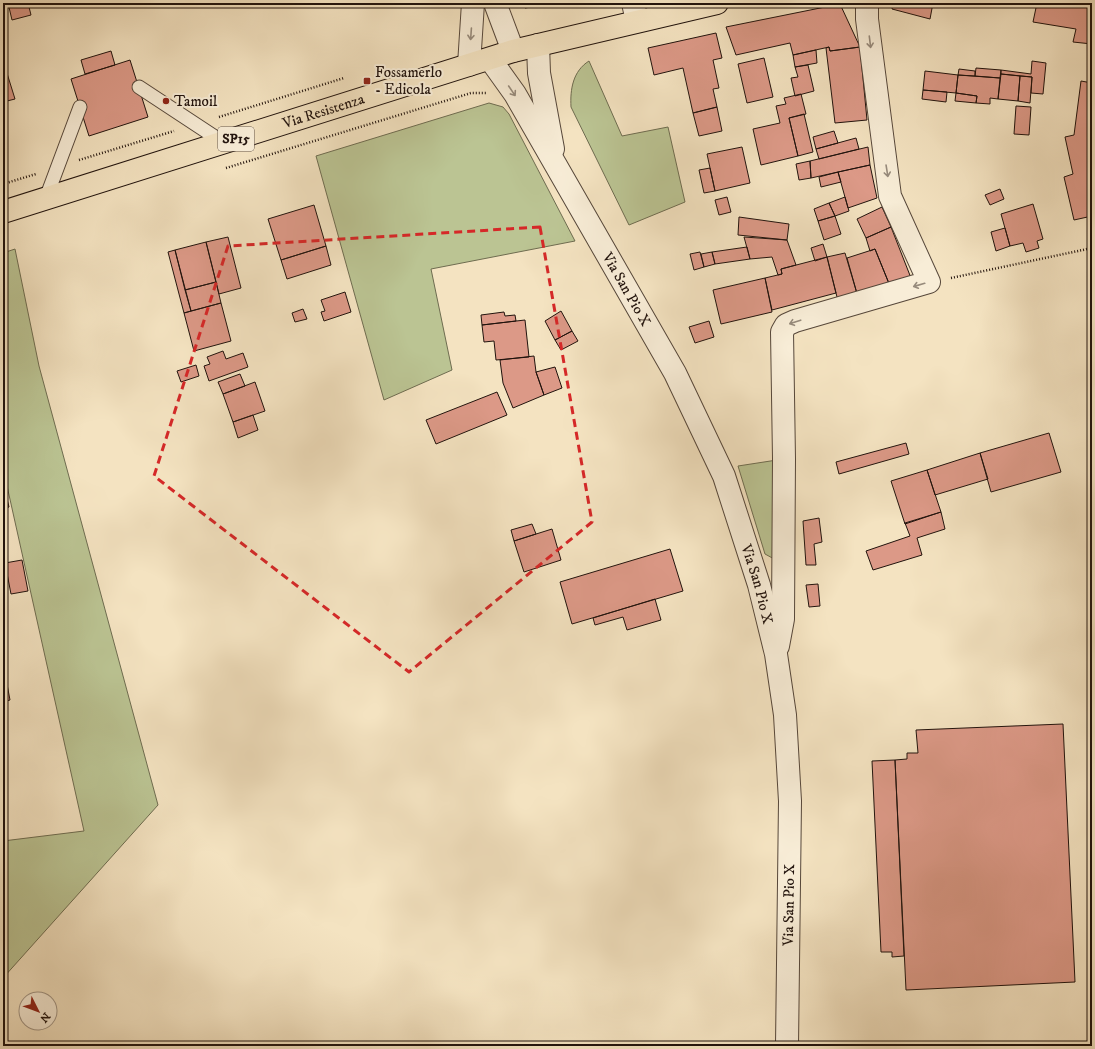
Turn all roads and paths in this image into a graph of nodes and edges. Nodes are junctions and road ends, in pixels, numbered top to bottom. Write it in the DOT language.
graph roads {
  1 [pos="473,3"];
  2 [pos="495,3"];
  3 [pos="717,3"];
  4 [pos="867,3"];
  5 [pos="635,12"];
  6 [pos="538,45"];
  7 [pos="513,51"];
  8 [pos="490,59"];
  9 [pos="469,65"];
  10 [pos="345,78"];
  11 [pos="139,86"];
  12 [pos="490,93"];
  13 [pos="80,107"];
  14 [pos="196,124"];
  15 [pos="224,143"];
  16 [pos="556,166"];
  17 [pos="58,167"];
  18 [pos="224,168"];
  19 [pos="3,184"];
  20 [pos="46,198"];
  21 [pos="3,212"];
  22 [pos="1092,248"];
  23 [pos="929,282"];
  24 [pos="776,654"];
  25 [pos="787,1046"];
  1 -- 9 [label="street, one-way"];
  2 -- 7 [label="street"];
  3 -- 5 [label="main road, Via Resistenza / SP15"];
  4 -- 23 [label="street, one-way"];
  5 -- 6 [label="main road, Via Resistenza / SP15"];
  6 -- 7 [label="main road, Via Resistenza / SP15"];
  6 -- 16 [label="street, Via San Pio X"];
  7 -- 8 [label="main road, Via Resistenza / SP15"];
  8 -- 9 [label="main road, Via Resistenza / SP15"];
  8 -- 16 [label="street, Via San Pio X, one-way"];
  9 -- 15 [label="main road, Via Resistenza / SP15"];
  10 -- 14 [label="path"];
  11 -- 14 [label="lane"];
  12 -- 18 [label="path"];
  13 -- 17 [label="lane"];
  14 -- 15 [label="lane"];
  14 -- 17 [label="path"];
  15 -- 20 [label="main road, Via Resistenza / SP15"];
  16 -- 24 [label="street, Via San Pio X"];
  17 -- 19 [label="path"];
  17 -- 20 [label="lane"];
  20 -- 21 [label="main road, Via Resistenza / SP15"];
  22 -- 23 [label="path"];
  23 -- 24 [label="street, one-way"];
  24 -- 25 [label="street, Via San Pio X"];
}
